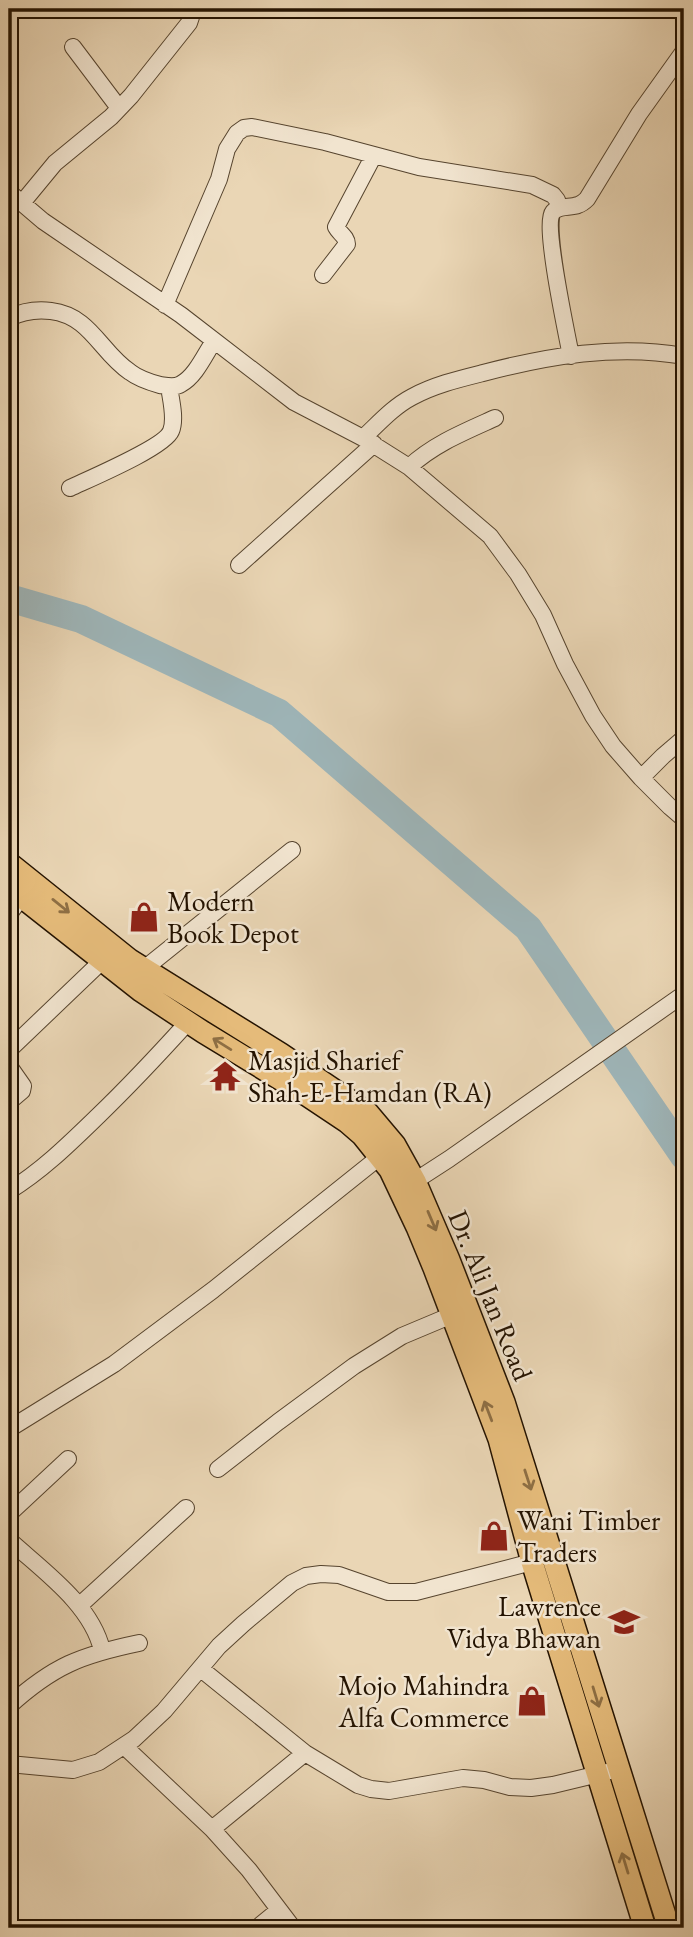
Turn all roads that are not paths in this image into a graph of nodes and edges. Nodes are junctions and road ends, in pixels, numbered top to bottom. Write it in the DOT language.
graph roads {
  1 [pos="187,9"];
  2 [pos="73,47"];
  3 [pos="684,51"];
  4 [pos="119,108"];
  5 [pos="374,155"];
  6 [pos="9,192"];
  7 [pos="22,203"];
  8 [pos="559,208"];
  9 [pos="323,275"];
  10 [pos="165,304"];
  11 [pos="9,318"];
  12 [pos="214,341"];
  13 [pos="571,356"];
  14 [pos="684,356"];
  15 [pos="169,387"];
  16 [pos="495,418"];
  17 [pos="368,441"];
  18 [pos="409,467"];
  19 [pos="70,488"];
  20 [pos="239,565"];
  21 [pos="684,738"];
  22 [pos="641,778"];
  23 [pos="684,819"];
  24 [pos="292,850"];
  25 [pos="9,863"];
  26 [pos="13,900"];
  27 [pos="102,961"];
  28 [pos="144,969"];
  29 [pos="684,994"];
  30 [pos="188,1021"];
  31 [pos="9,1050"];
  32 [pos="9,1066"];
  33 [pos="9,1102"];
  34 [pos="387,1151"];
  35 [pos="415,1181"];
  36 [pos="9,1191"];
  37 [pos="452,1315"];
  38 [pos="9,1429"];
  39 [pos="68,1459"];
  40 [pos="218,1469"];
  41 [pos="186,1508"];
  42 [pos="9,1514"];
  43 [pos="9,1540"];
  44 [pos="532,1562"];
  45 [pos="80,1605"];
  46 [pos="139,1643"];
  47 [pos="102,1650"];
  48 [pos="201,1669"];
  49 [pos="9,1706"];
  50 [pos="124,1745"];
  51 [pos="305,1753"];
  52 [pos="9,1764"];
  53 [pos="618,1768"];
  54 [pos="598,1775"];
  55 [pos="212,1829"];
  56 [pos="279,1910"];
  57 [pos="257,1928"];
  58 [pos="293,1928"];
  59 [pos="645,1928"];
  60 [pos="668,1928"];
  1 -- 4 [label="street"];
  2 -- 4 [label="street"];
  3 -- 8 [label="street"];
  4 -- 7 [label="street"];
  5 -- 8 [label="street"];
  5 -- 9 [label="street"];
  5 -- 10 [label="street"];
  6 -- 7 [label="street"];
  7 -- 10 [label="street"];
  8 -- 13 [label="street"];
  10 -- 12 [label="street"];
  11 -- 15 [label="street"];
  12 -- 15 [label="street"];
  12 -- 17 [label="street"];
  13 -- 14 [label="street"];
  13 -- 17 [label="street"];
  15 -- 19 [label="street"];
  16 -- 18 [label="street"];
  17 -- 18 [label="street"];
  17 -- 20 [label="street"];
  18 -- 22 [label="street"];
  21 -- 22 [label="street"];
  22 -- 23 [label="street"];
  24 -- 28 [label="street"];
  25 -- 28 [label="main road, Dr. Ali Jan Road, one-way"];
  26 -- 27 [label="main road, Dr. Ali Jan Road"];
  27 -- 30 [label="main road, Dr. Ali Jan Road"];
  27 -- 31 [label="street"];
  28 -- 34 [label="main road, Dr. Ali Jan Road"];
  29 -- 35 [label="street"];
  34 -- 30 [label="main road, Dr. Ali Jan Road, one-way"];
  30 -- 36 [label="street"];
  32 -- 33 [label="street"];
  34 -- 35 [label="main road, Dr. Ali Jan Road"];
  34 -- 37 [label="main road, Dr. Ali Jan Road"];
  34 -- 38 [label="street"];
  35 -- 53 [label="main road, Dr. Ali Jan Road, one-way"];
  37 -- 40 [label="street"];
  44 -- 37 [label="main road, Dr. Ali Jan Road, one-way"];
  39 -- 42 [label="street"];
  41 -- 45 [label="street"];
  43 -- 45 [label="street"];
  44 -- 48 [label="street"];
  44 -- 54 [label="main road, Dr. Ali Jan Road"];
  45 -- 47 [label="street"];
  46 -- 47 [label="street"];
  47 -- 49 [label="street"];
  48 -- 50 [label="street"];
  48 -- 51 [label="street"];
  50 -- 52 [label="street"];
  50 -- 55 [label="street"];
  51 -- 54 [label="street"];
  51 -- 55 [label="street"];
  53 -- 54 [label="street"];
  53 -- 60 [label="main road, Dr. Ali Jan Road"];
  59 -- 54 [label="main road, Dr. Ali Jan Road, one-way"];
  55 -- 56 [label="street"];
  56 -- 57 [label="street"];
  56 -- 58 [label="street"];
}
